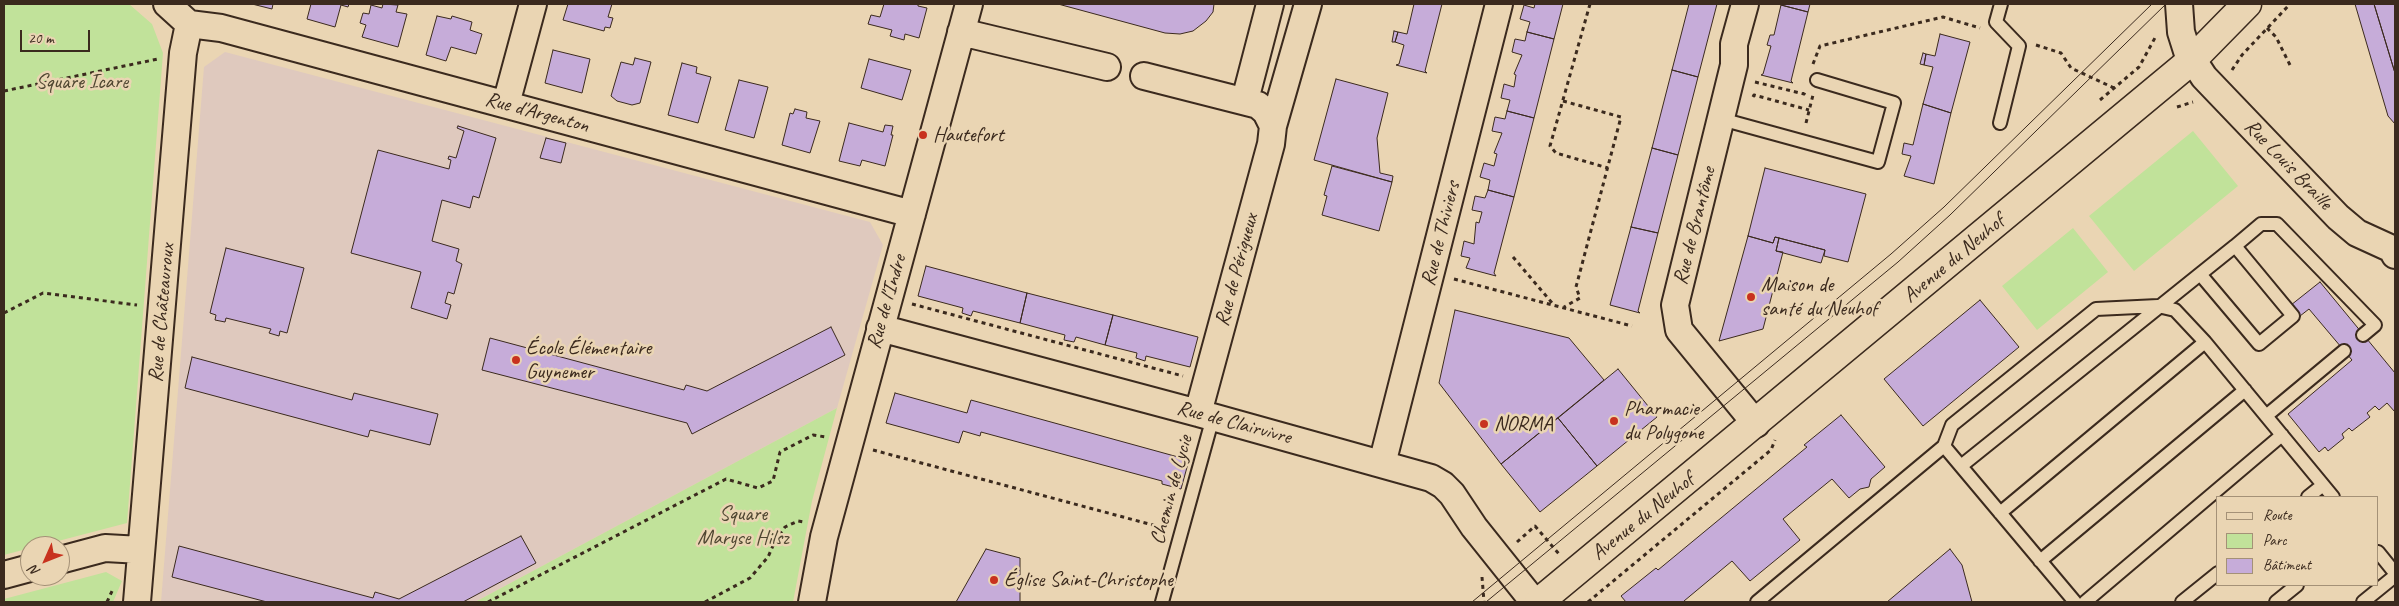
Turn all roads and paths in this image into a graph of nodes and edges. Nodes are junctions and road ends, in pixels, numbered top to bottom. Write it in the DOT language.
graph roads {
  1 [pos="167,4"];
  2 [pos="533,4"];
  3 [pos="969,4"];
  4 [pos="1270,4"];
  5 [pos="1308,4"];
  6 [pos="1499,4"];
  7 [pos="1590,4"];
  8 [pos="1745,4"];
  9 [pos="2001,4"];
  10 [pos="2178,4"];
  11 [pos="2247,4"];
  12 [pos="2290,4"];
  13 [pos="189,24"];
  14 [pos="2267,28"];
  15 [pos="961,32"];
  16 [pos="2011,38"];
  17 [pos="183,53"];
  18 [pos="2192,60"];
  19 [pos="1734,65"];
  20 [pos="2290,65"];
  21 [pos="1107,67"];
  22 [pos="1144,76"];
  23 [pos="2226,76"];
  24 [pos="1812,79"];
  25 [pos="2114,88"];
  26 [pos="4,91"];
  27 [pos="1245,100"];
  28 [pos="1563,101"];
  29 [pos="506,104"];
  30 [pos="1809,110"];
  31 [pos="1733,122"];
  32 [pos="2000,122"];
  33 [pos="1273,126"];
  34 [pos="1801,141"];
  35 [pos="1608,168"];
  36 [pos="912,214"];
  37 [pos="2235,246"];
  38 [pos="2394,251"];
  39 [pos="1513,257"];
  40 [pos="1431,274"];
  41 [pos="2200,274"];
  42 [pos="1553,304"];
  43 [pos="2158,306"];
  44 [pos="1564,307"];
  45 [pos="163,309"];
  46 [pos="4,313"];
  47 [pos="1632,326"];
  48 [pos="880,328"];
  49 [pos="2363,335"];
  50 [pos="2205,342"];
  51 [pos="2344,351"];
  52 [pos="2245,390"];
  53 [pos="1205,415"];
  54 [pos="2266,416"];
  55 [pos="1756,424"];
  56 [pos="2282,435"];
  57 [pos="849,444"];
  58 [pos="1944,446"];
  59 [pos="1382,464"];
  60 [pos="1961,466"];
  61 [pos="2323,485"];
  62 [pos="2309,496"];
  63 [pos="2332,496"];
  64 [pos="2000,513"];
  65 [pos="826,528"];
  66 [pos="1181,533"];
  67 [pos="141,550"];
  68 [pos="2379,553"];
  69 [pos="70,557"];
  70 [pos="2040,561"];
  71 [pos="20,571"];
  72 [pos="1482,573"];
  73 [pos="2216,574"];
  74 [pos="4,575"];
  75 [pos="2395,575"];
  76 [pos="2296,586"];
  77 [pos="137,602"];
  78 [pos="488,602"];
  79 [pos="705,602"];
  80 [pos="812,602"];
  81 [pos="1162,602"];
  82 [pos="1484,602"];
  83 [pos="1534,602"];
  84 [pos="1539,602"];
  85 [pos="1757,602"];
  86 [pos="2075,602"];
  87 [pos="2085,602"];
  88 [pos="2182,602"];
  89 [pos="2276,602"];
  90 [pos="2363,602"];
  1 -- 13 [label="street"];
  2 -- 29 [label="street"];
  3 -- 15 [label="street, Rue de l'Indre"];
  4 -- 27 [label="street"];
  5 -- 33 [label="street, Rue de Périgueux"];
  6 -- 40 [label="street, Rue de Thiviers"];
  7 -- 28 [label="path"];
  8 -- 19 [label="street, Rue de Brantôme"];
  9 -- 16 [label="lane"];
  10 -- 18 [label="street, Rue Louis Braille"];
  11 -- 14 [label="path"];
  11 -- 18 [label="street, Avenue du Neuhof"];
  12 -- 14 [label="path"];
  13 -- 17 [label="street, Rue de Châteauroux"];
  13 -- 29 [label="street, Rue d'Argenton"];
  14 -- 20 [label="path"];
  14 -- 23 [label="path"];
  15 -- 21 [label="street"];
  15 -- 36 [label="street, Rue de l'Indre"];
  16 -- 24 [label="path"];
  16 -- 25 [label="path"];
  16 -- 32 [label="lane"];
  17 -- 26 [label="path"];
  17 -- 45 [label="street, Rue de Châteauroux"];
  18 -- 38 [label="street, Rue Louis Braille"];
  18 -- 55 [label="street, Avenue du Neuhof"];
  19 -- 24 [label="path"];
  19 -- 31 [label="street, Rue de Brantôme"];
  22 -- 27 [label="street"];
  24 -- 30 [label="path"];
  24 -- 34 [label="lane"];
  27 -- 33 [label="street"];
  28 -- 35 [label="path"];
  28 -- 35 [label="path"];
  29 -- 36 [label="street, Rue d'Argenton"];
  30 -- 31 [label="path"];
  30 -- 34 [label="path"];
  31 -- 34 [label="lane"];
  31 -- 55 [label="street, Rue de Brantôme"];
  33 -- 53 [label="street, Rue de Périgueux"];
  35 -- 44 [label="path"];
  36 -- 48 [label="street, Rue de l'Indre"];
  37 -- 41 [label="lane"];
  37 -- 41 [label="lane"];
  37 -- 49 [label="lane"];
  39 -- 42 [label="path"];
  40 -- 42 [label="path"];
  40 -- 59 [label="street, Rue de Thiviers"];
  41 -- 43 [label="lane"];
  42 -- 44 [label="path"];
  43 -- 50 [label="lane"];
  43 -- 58 [label="lane"];
  43 -- 60 [label="lane"];
  44 -- 47 [label="path"];
  45 -- 46 [label="path"];
  45 -- 67 [label="street, Rue de Châteauroux"];
  48 -- 53 [label="street, Rue de Clairvivre"];
  48 -- 57 [label="street, Rue de l'Indre"];
  50 -- 52 [label="lane"];
  50 -- 64 [label="lane"];
  51 -- 54 [label="lane"];
  52 -- 54 [label="lane"];
  52 -- 70 [label="lane"];
  53 -- 59 [label="street, Rue de Clairvivre"];
  53 -- 66 [label="lane, Chemin de Lycie"];
  54 -- 56 [label="lane"];
  55 -- 84 [label="street, Avenue du Neuhof"];
  56 -- 61 [label="lane"];
  56 -- 87 [label="lane"];
  57 -- 65 [label="street, Rue de l'Indre"];
  57 -- 66 [label="path"];
  57 -- 78 [label="path"];
  58 -- 60 [label="lane"];
  58 -- 85 [label="lane"];
  59 -- 83 [label="street, Rue de Clairvivre"];
  60 -- 64 [label="lane"];
  61 -- 62 [label="lane"];
  61 -- 63 [label="lane"];
  64 -- 70 [label="lane"];
  65 -- 79 [label="path"];
  65 -- 80 [label="street, Rue de l'Indre"];
  66 -- 81 [label="lane, Chemin de Lycie"];
  67 -- 69 [label="street"];
  67 -- 77 [label="street, Rue de Châteauroux"];
  68 -- 75 [label="lane"];
  70 -- 86 [label="lane"];
  71 -- 74 [label="street"];
  72 -- 82 [label="path"];
  73 -- 88 [label="lane"];
  75 -- 90 [label="lane"];
  76 -- 89 [label="lane"];
}
